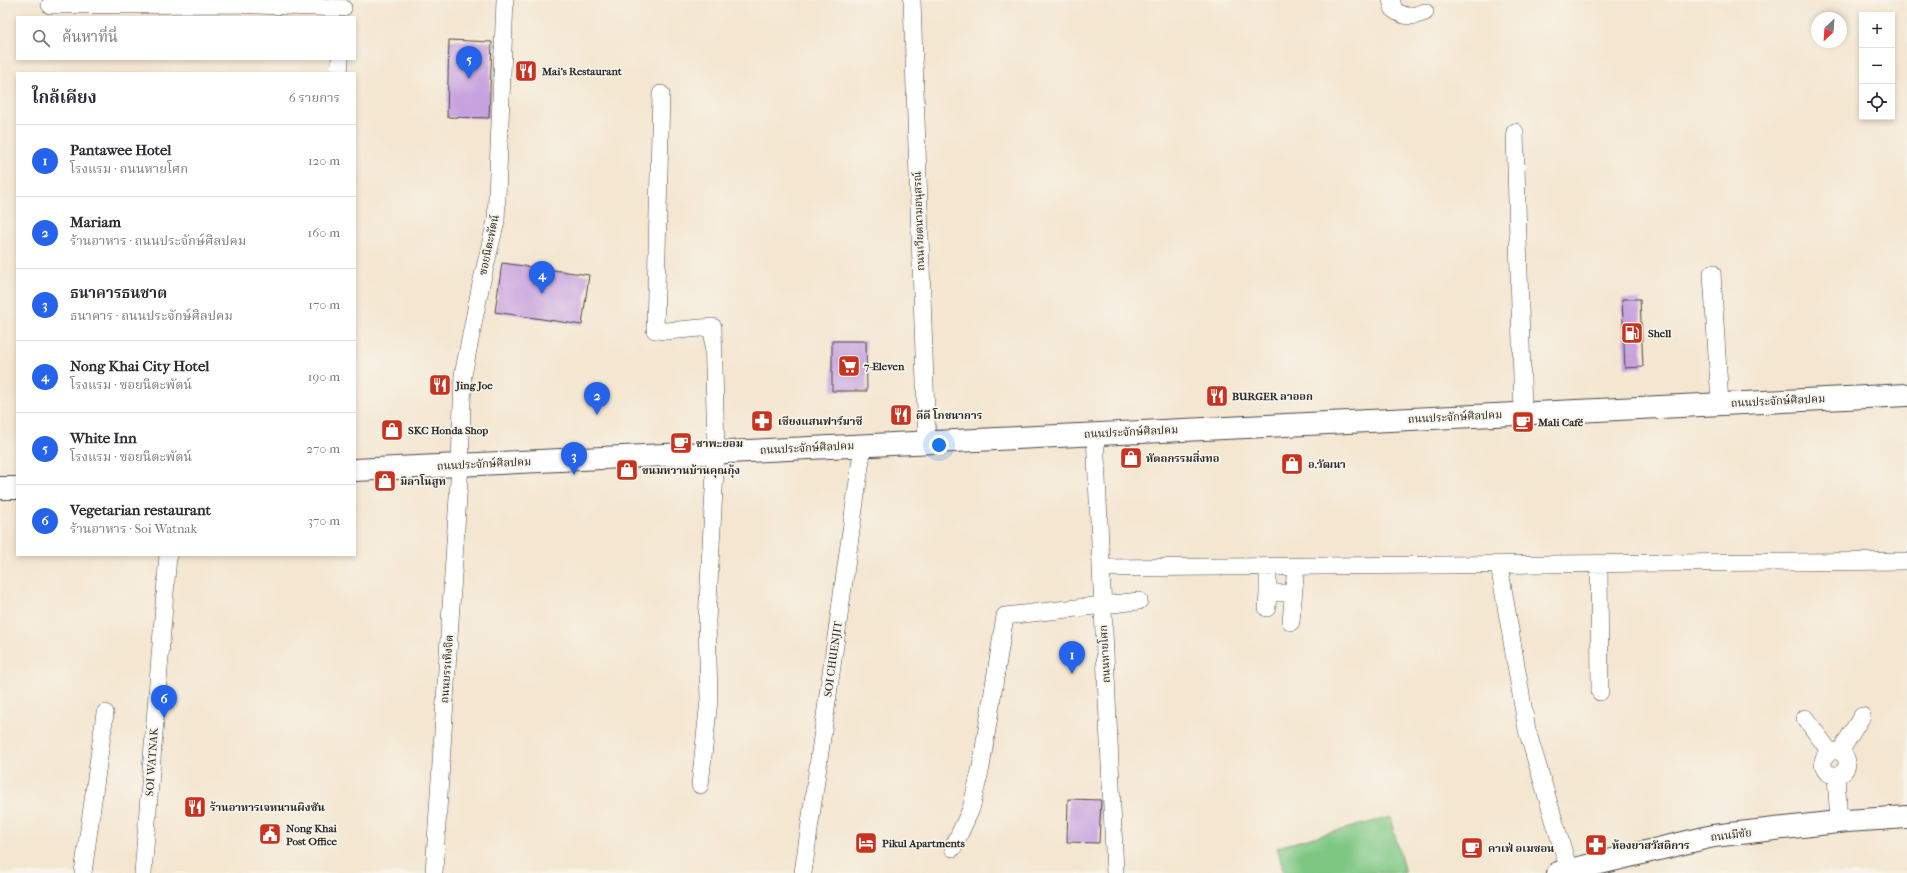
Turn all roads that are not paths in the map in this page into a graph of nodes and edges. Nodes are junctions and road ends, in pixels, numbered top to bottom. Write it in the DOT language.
graph roads {
  1 [pos="505,0"];
  2 [pos="912,0"];
  3 [pos="1391,0"];
  4 [pos="50,5"];
  5 [pos="343,8"];
  6 [pos="1425,12"];
  7 [pos="340,60"];
  8 [pos="339,72"];
  9 [pos="661,94"];
  10 [pos="1515,132"];
  11 [pos="1712,273"];
  12 [pos="1907,395"];
  13 [pos="1720,404"];
  14 [pos="1523,413"];
  15 [pos="1095,434"];
  16 [pos="927,442"];
  17 [pos="863,445"];
  18 [pos="716,452"];
  19 [pos="460,465"];
  20 [pos="356,470"];
  21 [pos="0,488"];
  22 [pos="16,488"];
  23 [pos="168,556"];
  24 [pos="1907,561"];
  25 [pos="1499,564"];
  26 [pos="1599,564"];
  27 [pos="1296,566"];
  28 [pos="1268,567"];
  29 [pos="1101,568"];
  30 [pos="1293,593"];
  31 [pos="1139,601"];
  32 [pos="1103,604"];
  33 [pos="1292,622"];
  34 [pos="1600,692"];
  35 [pos="105,713"];
  36 [pos="1862,716"];
  37 [pos="1806,718"];
  38 [pos="1835,752"];
  39 [pos="700,785"];
  40 [pos="1907,816"];
  41 [pos="1839,822"];
  42 [pos="953,848"];
  43 [pos="1563,871"];
  44 [pos="83,873"];
  45 [pos="143,873"];
  46 [pos="434,873"];
  47 [pos="803,873"];
  48 [pos="1115,873"];
  1 -- 19 [label="street, ซอยนิตะพัตน์"];
  2 -- 16 [label="street, ถนนเวียดนามอนุสรณ์"];
  3 -- 6 [label="street"];
  4 -- 5 [label="street"];
  7 -- 8 [label="street"];
  9 -- 18 [label="street"];
  10 -- 14 [label="street"];
  11 -- 13 [label="street"];
  12 -- 13 [label="street, ถนนประจักษ์ศิลปคม"];
  13 -- 14 [label="street, ถนนประจักษ์ศิลปคม"];
  14 -- 15 [label="street, ถนนประจักษ์ศิลปคม"];
  15 -- 16 [label="street, ถนนประจักษ์ศิลปคม"];
  15 -- 29 [label="street, ถนนหายโศก"];
  16 -- 17 [label="street, ถนนประจักษ์ศิลปคม"];
  17 -- 18 [label="street, ถนนประจักษ์ศิลปคม"];
  17 -- 47 [label="street, SOI CHUENJIT"];
  18 -- 19 [label="street, ถนนประจักษ์ศิลปคม"];
  18 -- 39 [label="street"];
  19 -- 20 [label="street, ถนนประจักษ์ศิลปคม"];
  19 -- 46 [label="street, ถนนบรรเทิงจิต"];
  21 -- 22 [label="street"];
  23 -- 45 [label="street, SOI WATNAK"];
  24 -- 26 [label="street"];
  25 -- 26 [label="street"];
  25 -- 27 [label="street"];
  25 -- 43 [label="street"];
  26 -- 34 [label="street"];
  27 -- 28 [label="street"];
  27 -- 30 [label="street"];
  28 -- 29 [label="street"];
  28 -- 30 [label="street"];
  29 -- 32 [label="street, ถนนหายโศก"];
  30 -- 33 [label="street"];
  31 -- 32 [label="street"];
  32 -- 42 [label="street"];
  32 -- 48 [label="street, ถนนหายโศก"];
  35 -- 44 [label="street"];
  36 -- 38 [label="street"];
  37 -- 38 [label="street"];
  38 -- 41 [label="street"];
  40 -- 41 [label="street, ถนนมีชัย"];
  41 -- 43 [label="street, ถนนมีชัย"];
}
